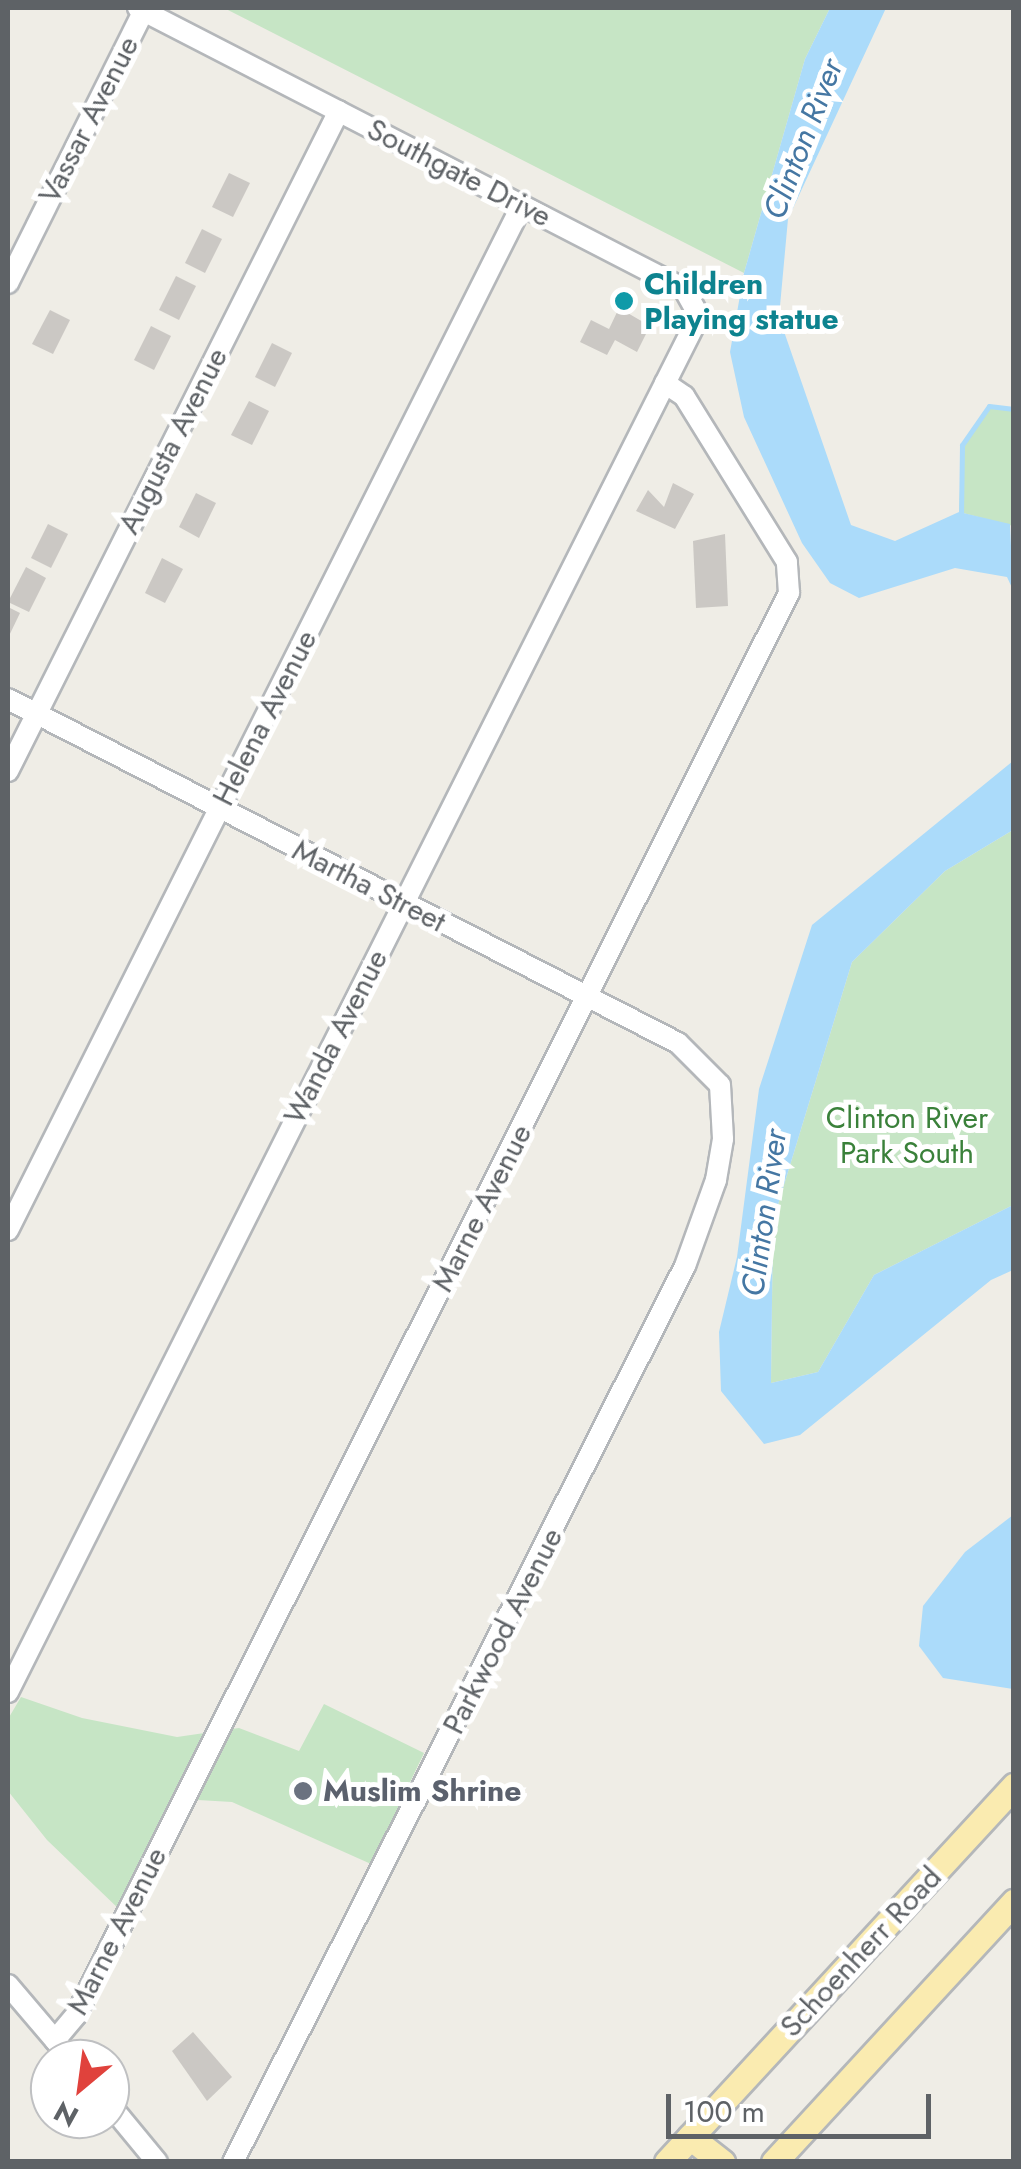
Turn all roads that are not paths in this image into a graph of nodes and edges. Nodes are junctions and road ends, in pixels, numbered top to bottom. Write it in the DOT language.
graph roads {
  1 [pos="141,9"];
  2 [pos="339,111"];
  3 [pos="522,206"];
  4 [pos="8,283"];
  5 [pos="665,383"];
  6 [pos="8,699"];
  7 [pos="36,714"];
  8 [pos="8,771"];
  9 [pos="219,810"];
  10 [pos="403,904"];
  11 [pos="587,998"];
  12 [pos="720,1085"];
  13 [pos="8,1230"];
  14 [pos="8,1692"];
  15 [pos="1014,1786"];
  16 [pos="1014,1902"];
  17 [pos="8,1985"];
  18 [pos="54,2039"];
  19 [pos="56,2039"];
  20 [pos="130,2130"];
  21 [pos="690,2137"];
  22 [pos="157,2162"];
  23 [pos="233,2162"];
  24 [pos="667,2162"];
  25 [pos="722,2162"];
  26 [pos="774,2162"];
  1 -- 2 [label="street, Southgate Drive"];
  1 -- 4 [label="street, Vassar Avenue"];
  2 -- 3 [label="street, Southgate Drive"];
  2 -- 7 [label="street, Augusta Avenue"];
  3 -- 5 [label="street, Southgate Drive"];
  3 -- 9 [label="street, Helena Avenue"];
  5 -- 10 [label="street, Wanda Avenue"];
  5 -- 11 [label="street, Marne Avenue"];
  6 -- 7 [label="street, Martha Street"];
  7 -- 8 [label="street, Augusta Avenue"];
  7 -- 9 [label="street, Martha Street"];
  9 -- 10 [label="street, Martha Street"];
  9 -- 13 [label="street, Helena Avenue"];
  10 -- 11 [label="street, Martha Street"];
  10 -- 14 [label="street, Wanda Avenue"];
  11 -- 12 [label="street, Martha Street"];
  11 -- 19 [label="street, Marne Avenue"];
  12 -- 23 [label="street, Parkwood Avenue"];
  15 -- 21 [label="main road, Schoenherr Road"];
  16 -- 26 [label="main road"];
  17 -- 18 [label="street"];
  20 -- 22 [label="street"];
  21 -- 24 [label="main road, Schoenherr Road"];
  21 -- 25 [label="main road"];
}
